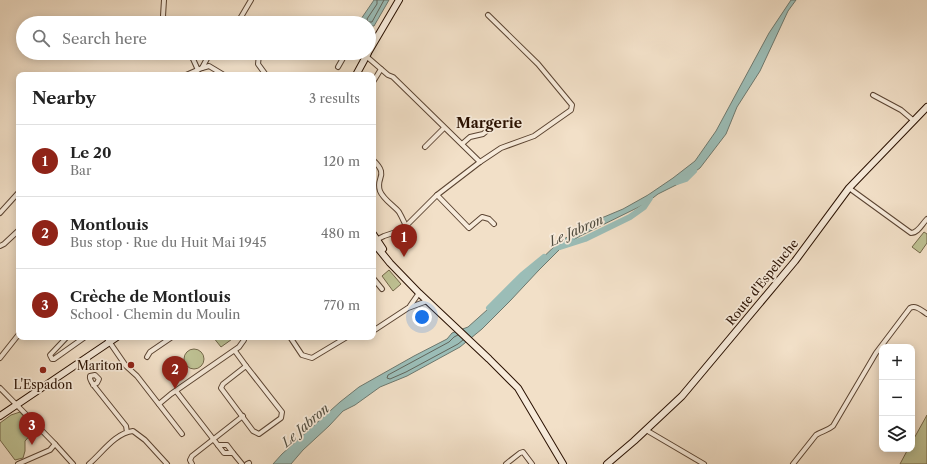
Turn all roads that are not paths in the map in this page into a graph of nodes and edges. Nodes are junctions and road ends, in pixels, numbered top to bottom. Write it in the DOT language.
graph roads {
  1 [pos="164,0"];
  2 [pos="251,0"];
  3 [pos="399,0"];
  4 [pos="488,15"];
  5 [pos="163,16"];
  6 [pos="242,16"];
  7 [pos="376,39"];
  8 [pos="194,60"];
  9 [pos="206,60"];
  10 [pos="258,60"];
  11 [pos="342,60"];
  12 [pos="364,60"];
  13 [pos="373,60"];
  14 [pos="338,67"];
  15 [pos="200,69"];
  16 [pos="381,69"];
  17 [pos="193,72"];
  18 [pos="219,72"];
  19 [pos="264,72"];
  20 [pos="358,72"];
  21 [pos="376,77"];
  22 [pos="873,95"];
  23 [pos="927,107"];
  24 [pos="914,121"];
  25 [pos="495,124"];
  26 [pos="444,128"];
  27 [pos="462,144"];
  28 [pos="425,147"];
  29 [pos="480,162"];
  30 [pos="376,163"];
  31 [pos="849,188"];
  32 [pos="16,195"];
  33 [pos="437,195"];
  34 [pos="0,212"];
  35 [pos="927,219"];
  36 [pos="494,224"];
  37 [pos="406,226"];
  38 [pos="16,233"];
  39 [pos="376,238"];
  40 [pos="376,242"];
  41 [pos="0,246"];
  42 [pos="376,282"];
  43 [pos="382,289"];
  44 [pos="419,293"];
  45 [pos="427,301"];
  46 [pos="408,308"];
  47 [pos="927,314"];
  48 [pos="376,330"];
  49 [pos="16,338"];
  50 [pos="64,340"];
  51 [pos="69,340"];
  52 [pos="80,340"];
  53 [pos="106,340"];
  54 [pos="107,340"];
  55 [pos="109,340"];
  56 [pos="168,340"];
  57 [pos="244,340"];
  58 [pos="292,340"];
  59 [pos="342,340"];
  60 [pos="73,345"];
  61 [pos="235,350"];
  62 [pos="147,357"];
  63 [pos="0,358"];
  64 [pos="246,366"];
  65 [pos="71,368"];
  66 [pos="93,385"];
  67 [pos="0,388"];
  68 [pos="176,391"];
  69 [pos="159,404"];
  70 [pos="17,406"];
  71 [pos="242,416"];
  72 [pos="0,417"];
  73 [pos="646,430"];
  74 [pos="127,432"];
  75 [pos="182,434"];
  76 [pos="213,440"];
  77 [pos="55,444"];
  78 [pos="218,445"];
  79 [pos="233,453"];
  80 [pos="92,463"];
  81 [pos="18,464"];
  82 [pos="73,464"];
  83 [pos="168,464"];
  84 [pos="192,464"];
  85 [pos="242,464"];
  86 [pos="506,464"];
  87 [pos="532,464"];
  88 [pos="563,464"];
  89 [pos="607,464"];
  90 [pos="704,464"];
  91 [pos="793,464"];
  1 -- 5 [label="street"];
  2 -- 6 [label="street"];
  3 -- 7 [label="main road"];
  4 -- 29 [label="street"];
  8 -- 15 [label="street"];
  9 -- 15 [label="street"];
  10 -- 19 [label="street"];
  11 -- 14 [label="street"];
  12 -- 20 [label="main road"];
  13 -- 16 [label="street"];
  15 -- 17 [label="street"];
  15 -- 18 [label="street"];
  16 -- 21 [label="street"];
  16 -- 26 [label="street"];
  22 -- 24 [label="street"];
  23 -- 24 [label="main road, Route d'Espeluche"];
  24 -- 31 [label="main road, Route d'Espeluche"];
  25 -- 27 [label="street"];
  26 -- 27 [label="street"];
  26 -- 28 [label="street"];
  27 -- 29 [label="street"];
  29 -- 33 [label="street"];
  30 -- 37 [label="street"];
  31 -- 35 [label="street"];
  31 -- 73 [label="main road, Route d'Espeluche"];
  32 -- 34 [label="street"];
  33 -- 36 [label="street"];
  33 -- 37 [label="street"];
  37 -- 39 [label="street"];
  38 -- 41 [label="street"];
  40 -- 44 [label="main road"];
  42 -- 43 [label="street"];
  44 -- 45 [label="main road"];
  44 -- 46 [label="street"];
  45 -- 46 [label="street"];
  45 -- 88 [label="main road"];
  46 -- 48 [label="street"];
  47 -- 91 [label="street"];
  49 -- 63 [label="street"];
  50 -- 60 [label="street"];
  51 -- 60 [label="street"];
  52 -- 60 [label="street"];
  53 -- 65 [label="main road"];
  54 -- 65 [label="main road"];
  55 -- 69 [label="street"];
  56 -- 62 [label="street"];
  57 -- 61 [label="street"];
  58 -- 59 [label="street"];
  61 -- 64 [label="street"];
  61 -- 68 [label="street"];
  64 -- 71 [label="street"];
  64 -- 71 [label="street"];
  65 -- 70 [label="main road"];
  66 -- 74 [label="street"];
  67 -- 70 [label="street"];
  68 -- 69 [label="street"];
  68 -- 76 [label="street"];
  69 -- 75 [label="street"];
  70 -- 72 [label="main road"];
  70 -- 77 [label="street"];
  71 -- 76 [label="street"];
  73 -- 89 [label="main road, Route d'Espeluche"];
  73 -- 90 [label="street"];
  74 -- 80 [label="street"];
  74 -- 83 [label="street"];
  76 -- 78 [label="street"];
  76 -- 84 [label="street"];
  77 -- 81 [label="street"];
  77 -- 82 [label="street"];
  78 -- 79 [label="street"];
  78 -- 79 [label="street"];
  79 -- 85 [label="street"];
  86 -- 87 [label="street"];
}
